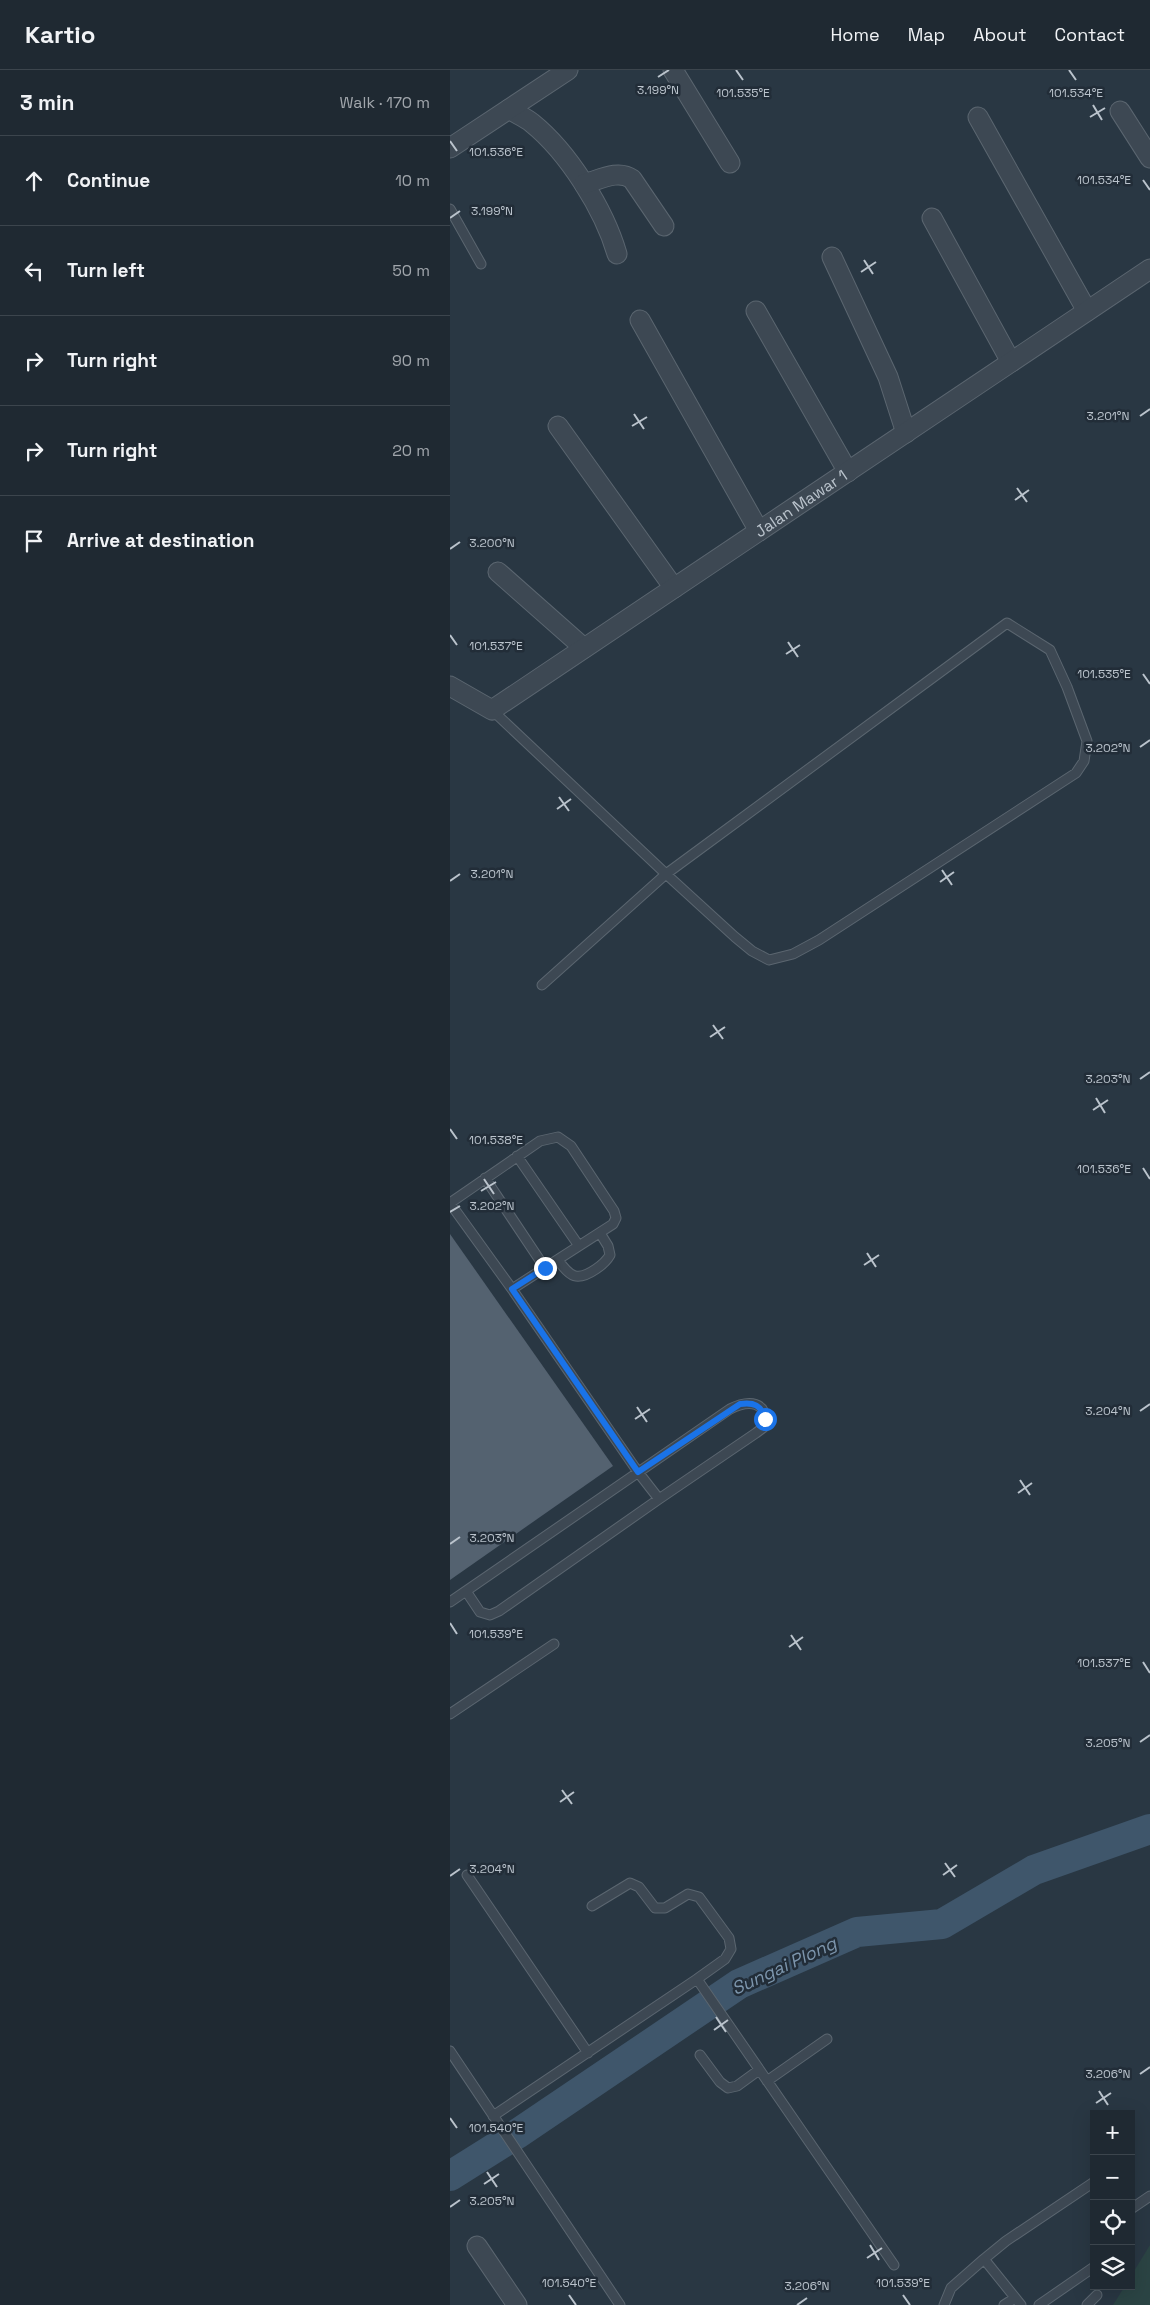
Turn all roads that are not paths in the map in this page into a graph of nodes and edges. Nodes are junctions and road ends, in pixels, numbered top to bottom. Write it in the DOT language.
graph roads {
  1 [pos="568,70"];
  2 [pos="673,70"];
  3 [pos="509,109"];
  4 [pos="1120,111"];
  5 [pos="978,117"];
  6 [pos="450,148"];
  7 [pos="1150,158"];
  8 [pos="730,163"];
  9 [pos="584,184"];
  10 [pos="450,209"];
  11 [pos="932,218"];
  12 [pos="664,226"];
  13 [pos="617,254"];
  14 [pos="832,257"];
  15 [pos="481,264"];
  16 [pos="1150,269"];
  17 [pos="756,311"];
  18 [pos="1087,311"];
  19 [pos="640,320"];
  20 [pos="1011,362"];
  21 [pos="558,426"];
  22 [pos="906,433"];
  23 [pos="848,472"];
  24 [pos="759,531"];
  25 [pos="498,572"];
  26 [pos="674,588"];
  27 [pos="584,648"];
  28 [pos="450,686"];
  29 [pos="492,710"];
  30 [pos="666,874"];
  31 [pos="542,985"];
  32 [pos="518,1156"];
  33 [pos="485,1178"];
  34 [pos="450,1203"];
  35 [pos="600,1232"];
  36 [pos="579,1246"];
  37 [pos="558,1260"];
  38 [pos="545,1268"];
  39 [pos="512,1289"];
  40 [pos="638,1472"];
  41 [pos="658,1499"];
  42 [pos="466,1591"];
  43 [pos="450,1602"];
  44 [pos="554,1644"];
  45 [pos="450,1714"];
  46 [pos="467,1875"];
  47 [pos="592,1906"];
  48 [pos="697,1979"];
  49 [pos="827,2040"];
  50 [pos="450,2051"];
  51 [pos="588,2053"];
  52 [pos="700,2055"];
  53 [pos="760,2070"];
  54 [pos="767,2081"];
  55 [pos="493,2116"];
  56 [pos="1090,2185"];
  57 [pos="1150,2196"];
  58 [pos="1135,2206"];
  59 [pos="477,2246"];
  60 [pos="984,2259"];
  61 [pos="894,2265"];
  62 [pos="1090,2270"];
  63 [pos="1097,2295"];
  64 [pos="1018,2301"];
  65 [pos="517,2305"];
  66 [pos="620,2305"];
  67 [pos="944,2305"];
  68 [pos="1004,2305"];
  69 [pos="1039,2305"];
  70 [pos="1087,2305"];
  1 -- 3 [label="street"];
  2 -- 8 [label="street"];
  3 -- 6 [label="street"];
  3 -- 9 [label="street"];
  4 -- 7 [label="street"];
  5 -- 18 [label="street"];
  9 -- 12 [label="street"];
  9 -- 13 [label="street"];
  10 -- 15 [label="lane"];
  11 -- 20 [label="street"];
  14 -- 22 [label="street"];
  16 -- 18 [label="street, Jalan Mawar 1"];
  17 -- 23 [label="street"];
  18 -- 20 [label="street, Jalan Mawar 1"];
  19 -- 24 [label="street"];
  20 -- 22 [label="street, Jalan Mawar 1"];
  21 -- 26 [label="street"];
  22 -- 23 [label="street, Jalan Mawar 1"];
  23 -- 24 [label="street, Jalan Mawar 1"];
  24 -- 26 [label="street, Jalan Mawar 1"];
  25 -- 27 [label="street"];
  26 -- 27 [label="street, Jalan Mawar 1"];
  27 -- 29 [label="street, Jalan Mawar 1"];
  28 -- 29 [label="street"];
  29 -- 30 [label="lane"];
  30 -- 30 [label="lane"];
  30 -- 31 [label="lane"];
  32 -- 33 [label="lane"];
  32 -- 35 [label="lane"];
  32 -- 36 [label="lane"];
  33 -- 34 [label="lane"];
  33 -- 38 [label="lane"];
  34 -- 39 [label="lane"];
  35 -- 36 [label="lane"];
  35 -- 37 [label="lane"];
  36 -- 37 [label="lane"];
  37 -- 38 [label="lane"];
  38 -- 39 [label="lane"];
  39 -- 40 [label="lane"];
  40 -- 41 [label="lane"];
  40 -- 41 [label="lane"];
  40 -- 42 [label="lane"];
  41 -- 42 [label="lane"];
  42 -- 43 [label="lane"];
  44 -- 45 [label="lane"];
  46 -- 51 [label="lane"];
  47 -- 48 [label="lane"];
  48 -- 51 [label="lane"];
  48 -- 53 [label="lane"];
  49 -- 54 [label="lane"];
  50 -- 55 [label="lane"];
  51 -- 55 [label="lane"];
  52 -- 53 [label="lane"];
  53 -- 54 [label="lane"];
  54 -- 61 [label="lane"];
  55 -- 66 [label="lane"];
  56 -- 60 [label="lane"];
  57 -- 58 [label="lane"];
  59 -- 65 [label="street"];
  60 -- 64 [label="lane"];
  60 -- 67 [label="lane"];
  62 -- 69 [label="lane"];
  63 -- 70 [label="lane"];
  64 -- 68 [label="lane"];
}
